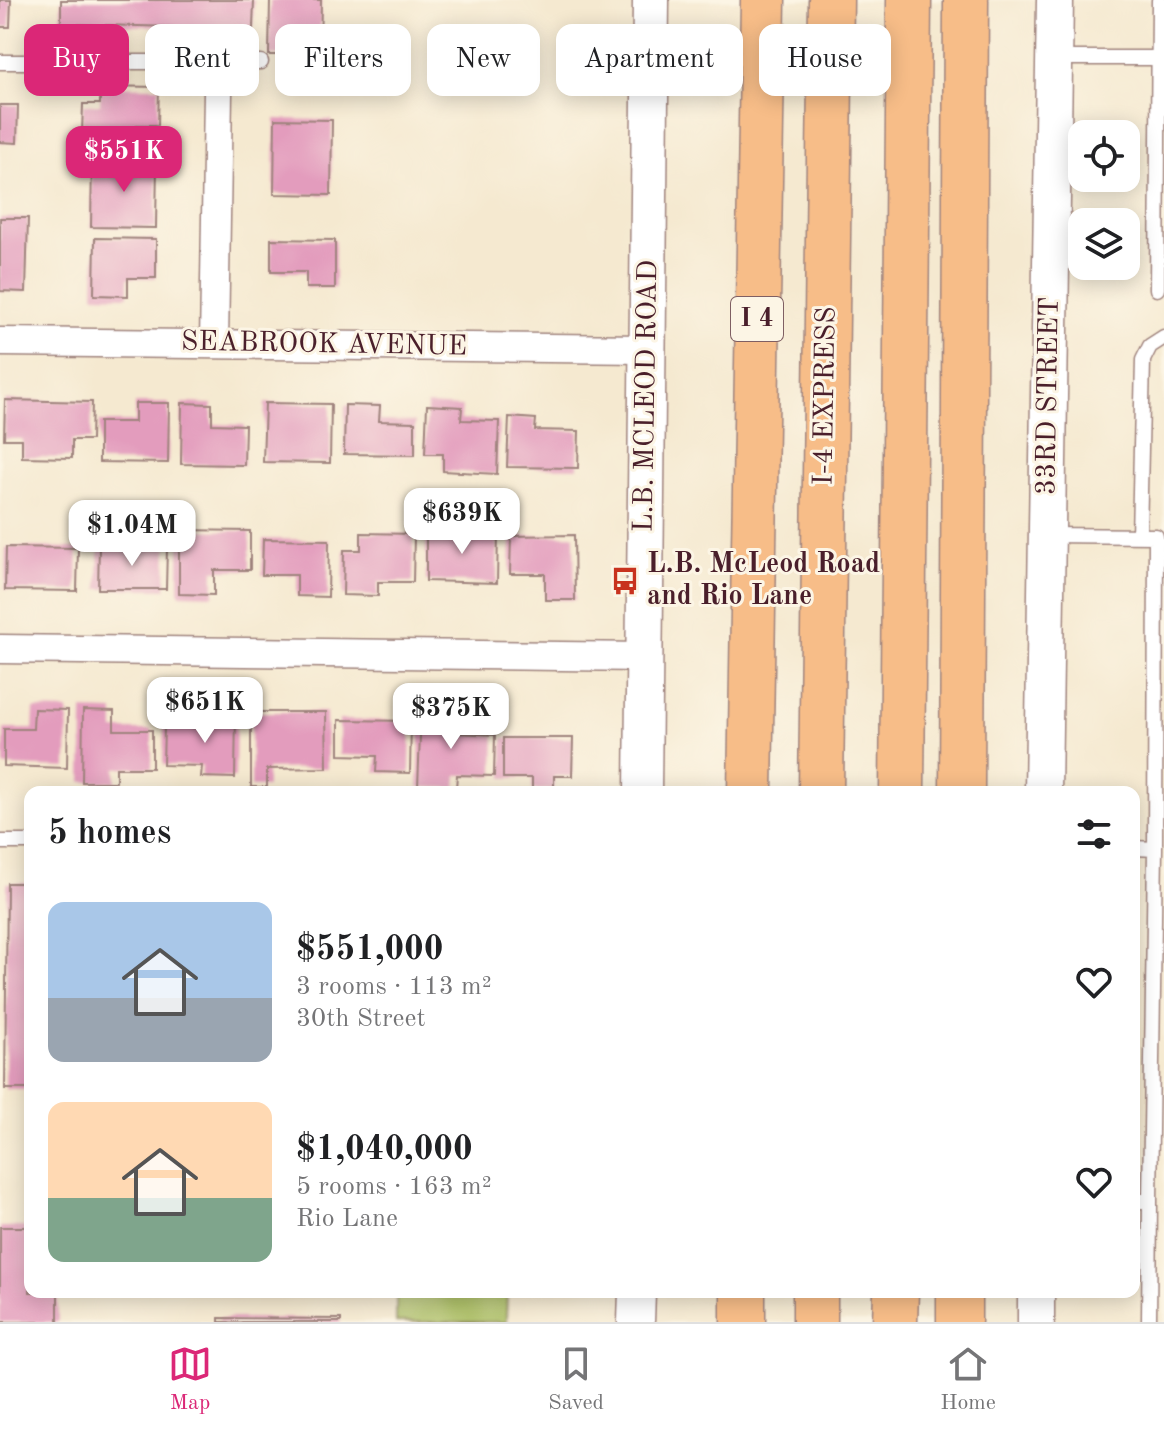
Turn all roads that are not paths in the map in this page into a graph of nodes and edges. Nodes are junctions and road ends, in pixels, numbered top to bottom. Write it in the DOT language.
graph roads {
  1 [pos="651,0"];
  2 [pos="733,0"];
  3 [pos="763,0"];
  4 [pos="831,0"];
  5 [pos="909,0"];
  6 [pos="966,0"];
  7 [pos="1055,0"];
  8 [pos="1159,0"];
  9 [pos="1054,58"];
  10 [pos="1161,58"];
  11 [pos="0,62"];
  12 [pos="261,62"];
  13 [pos="218,96"];
  14 [pos="1157,289"];
  15 [pos="1164,337"];
  16 [pos="0,342"];
  17 [pos="214,344"];
  18 [pos="647,349"];
  19 [pos="1047,535"];
  20 [pos="1139,536"];
  21 [pos="1160,536"];
  22 [pos="752,637"];
  23 [pos="0,649"];
  24 [pos="644,657"];
  25 [pos="643,786"];
  26 [pos="750,786"];
  27 [pos="821,786"];
  28 [pos="902,786"];
  29 [pos="962,786"];
  30 [pos="1043,786"];
  31 [pos="1160,830"];
  32 [pos="0,842"];
  33 [pos="24,842"];
  34 [pos="1140,848"];
  35 [pos="1155,849"];
  36 [pos="1159,890"];
  37 [pos="1157,1175"];
  38 [pos="1140,1201"];
  39 [pos="1150,1201"];
  40 [pos="1157,1232"];
  41 [pos="637,1298"];
  42 [pos="743,1298"];
  43 [pos="815,1298"];
  44 [pos="896,1298"];
  45 [pos="959,1298"];
  46 [pos="1036,1298"];
  47 [pos="636,1322"];
  48 [pos="743,1322"];
  49 [pos="815,1322"];
  50 [pos="895,1322"];
  51 [pos="959,1322"];
  52 [pos="1036,1322"];
  53 [pos="1149,1322"];
  1 -- 18 [label="street, L.B. MCLEOD ROAD"];
  2 -- 22 [label="highway"];
  3 -- 22 [label="highway, I 4"];
  4 -- 27 [label="highway, I-4 EXPRESS"];
  5 -- 28 [label="highway"];
  6 -- 29 [label="highway"];
  7 -- 9 [label="street, 33RD STREET"];
  8 -- 10 [label="lane"];
  9 -- 10 [label="lane"];
  9 -- 19 [label="street, 33RD STREET"];
  10 -- 14 [label="lane"];
  11 -- 12 [label="lane"];
  13 -- 17 [label="street"];
  15 -- 20 [label="lane"];
  16 -- 17 [label="street, SEABROOK AVENUE"];
  17 -- 18 [label="street, SEABROOK AVENUE"];
  18 -- 24 [label="street, L.B. MCLEOD ROAD"];
  19 -- 20 [label="lane"];
  19 -- 30 [label="street, 33RD STREET"];
  20 -- 21 [label="lane"];
  21 -- 31 [label="lane"];
  22 -- 26 [label="highway, I 4"];
  23 -- 24 [label="street"];
  24 -- 25 [label="street, L.B. MCLEOD ROAD"];
  31 -- 35 [label="lane"];
  32 -- 33 [label="lane"];
  34 -- 35 [label="lane"];
  35 -- 36 [label="lane"];
  36 -- 37 [label="lane"];
  37 -- 39 [label="lane"];
  38 -- 39 [label="lane"];
  39 -- 40 [label="lane"];
  40 -- 53 [label="lane"];
  41 -- 47 [label="street"];
  42 -- 48 [label="highway"];
  43 -- 49 [label="highway"];
  44 -- 50 [label="highway"];
  45 -- 51 [label="highway"];
  46 -- 52 [label="street"];
}
